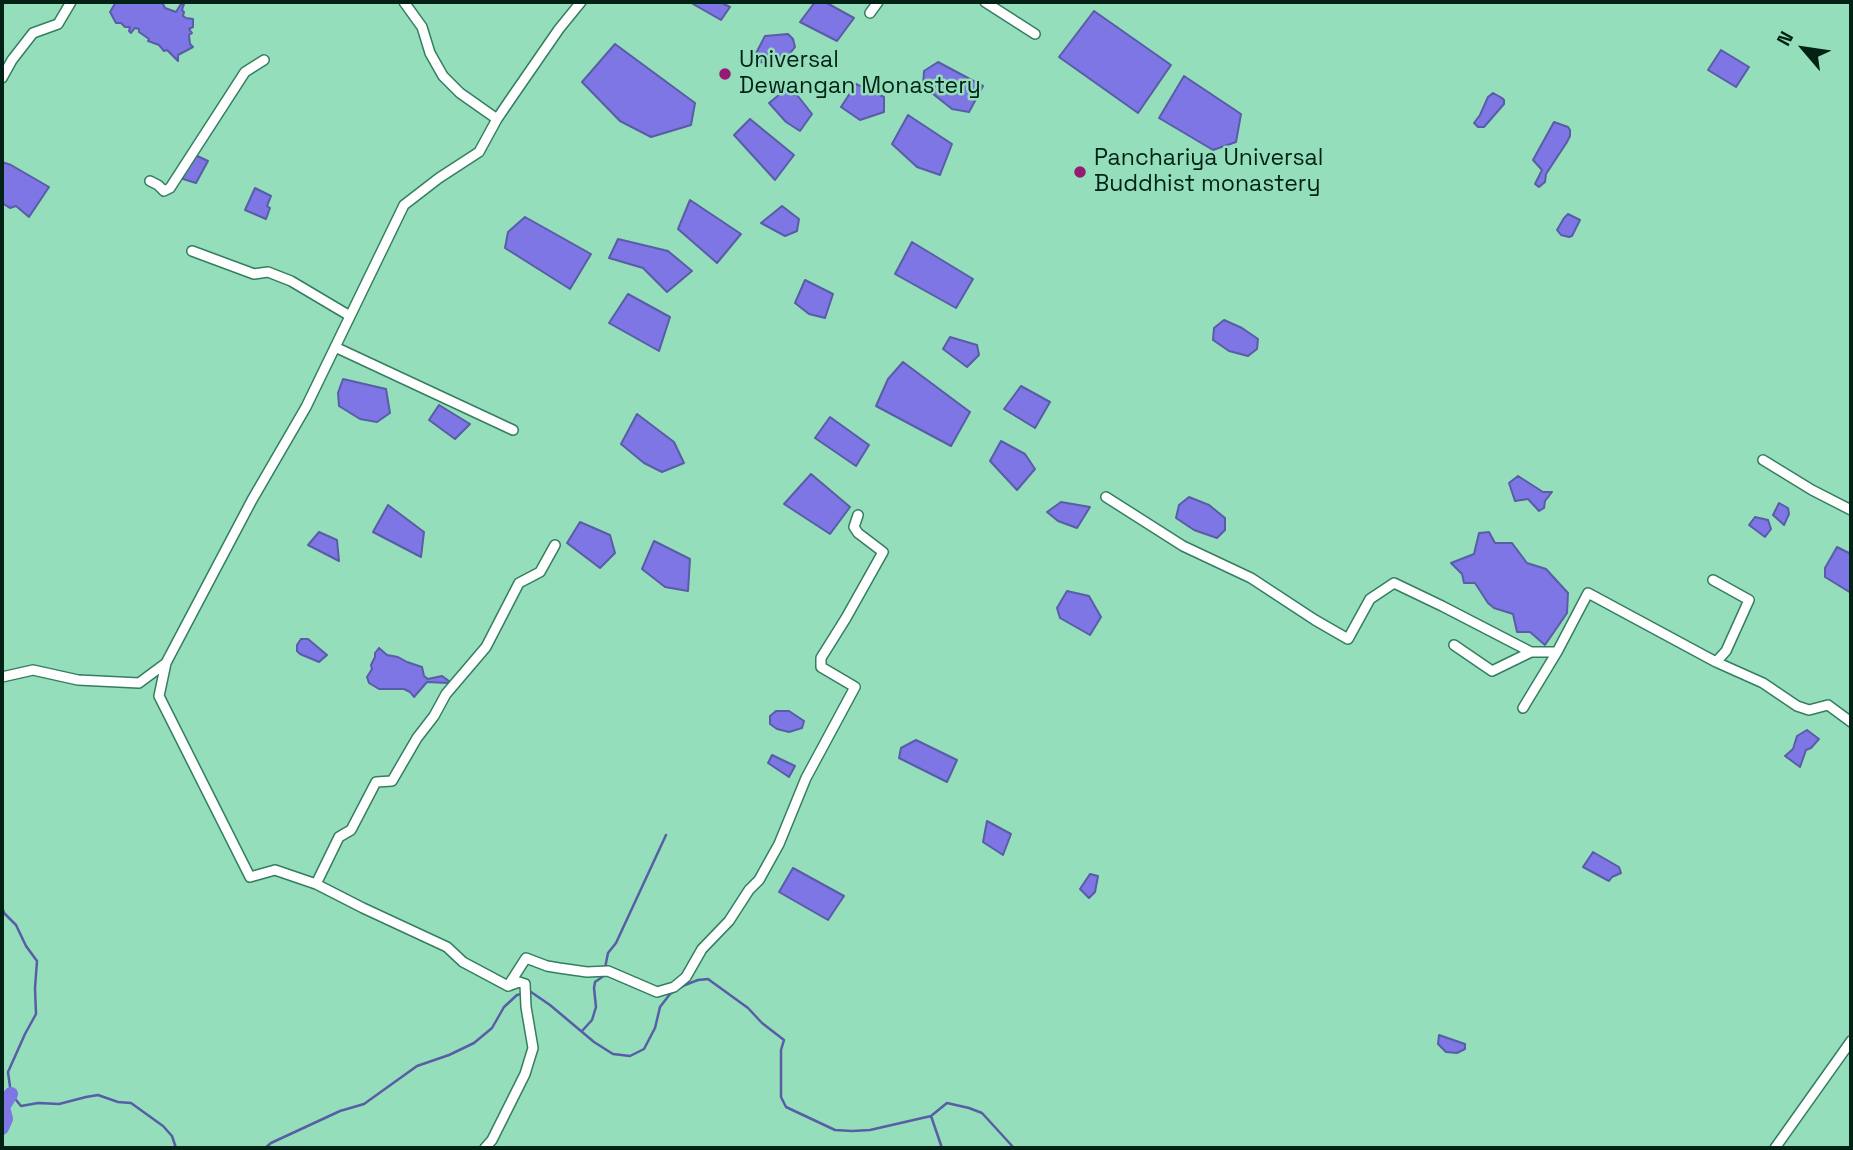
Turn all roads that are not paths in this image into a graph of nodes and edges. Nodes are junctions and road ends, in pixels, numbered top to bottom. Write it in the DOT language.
graph roads {
  1 [pos="71,2"];
  2 [pos="404,2"];
  3 [pos="581,2"];
  4 [pos="877,2"];
  5 [pos="985,2"];
  6 [pos="870,13"];
  7 [pos="1035,34"];
  8 [pos="264,60"];
  9 [pos="2,78"];
  10 [pos="497,119"];
  11 [pos="150,181"];
  12 [pos="192,251"];
  13 [pos="350,316"];
  14 [pos="335,347"];
  15 [pos="513,430"];
  16 [pos="1763,460"];
  17 [pos="1106,497"];
  18 [pos="1851,510"];
  19 [pos="858,515"];
  20 [pos="555,545"];
  21 [pos="1713,580"];
  22 [pos="1454,645"];
  23 [pos="1531,652"];
  24 [pos="1557,652"];
  25 [pos="1716,662"];
  26 [pos="166,663"];
  27 [pos="2,677"];
  28 [pos="1523,708"];
  29 [pos="1851,722"];
  30 [pos="316,884"];
  31 [pos="508,986"];
  32 [pos="1851,1041"];
  33 [pos="485,1148"];
  34 [pos="1775,1148"];
  1 -- 9 [label="street"];
  2 -- 10 [label="street"];
  3 -- 10 [label="street"];
  4 -- 6 [label="street"];
  5 -- 7 [label="street"];
  8 -- 11 [label="street"];
  10 -- 13 [label="street"];
  12 -- 13 [label="street"];
  13 -- 14 [label="street"];
  14 -- 15 [label="street"];
  14 -- 26 [label="street"];
  16 -- 18 [label="street"];
  17 -- 23 [label="street"];
  19 -- 31 [label="street"];
  20 -- 30 [label="street"];
  21 -- 25 [label="street"];
  22 -- 23 [label="street"];
  23 -- 24 [label="street"];
  24 -- 25 [label="street"];
  24 -- 28 [label="street"];
  25 -- 29 [label="street"];
  26 -- 27 [label="street"];
  26 -- 30 [label="street"];
  30 -- 31 [label="street"];
  31 -- 33 [label="street"];
  32 -- 34 [label="street"];
}
